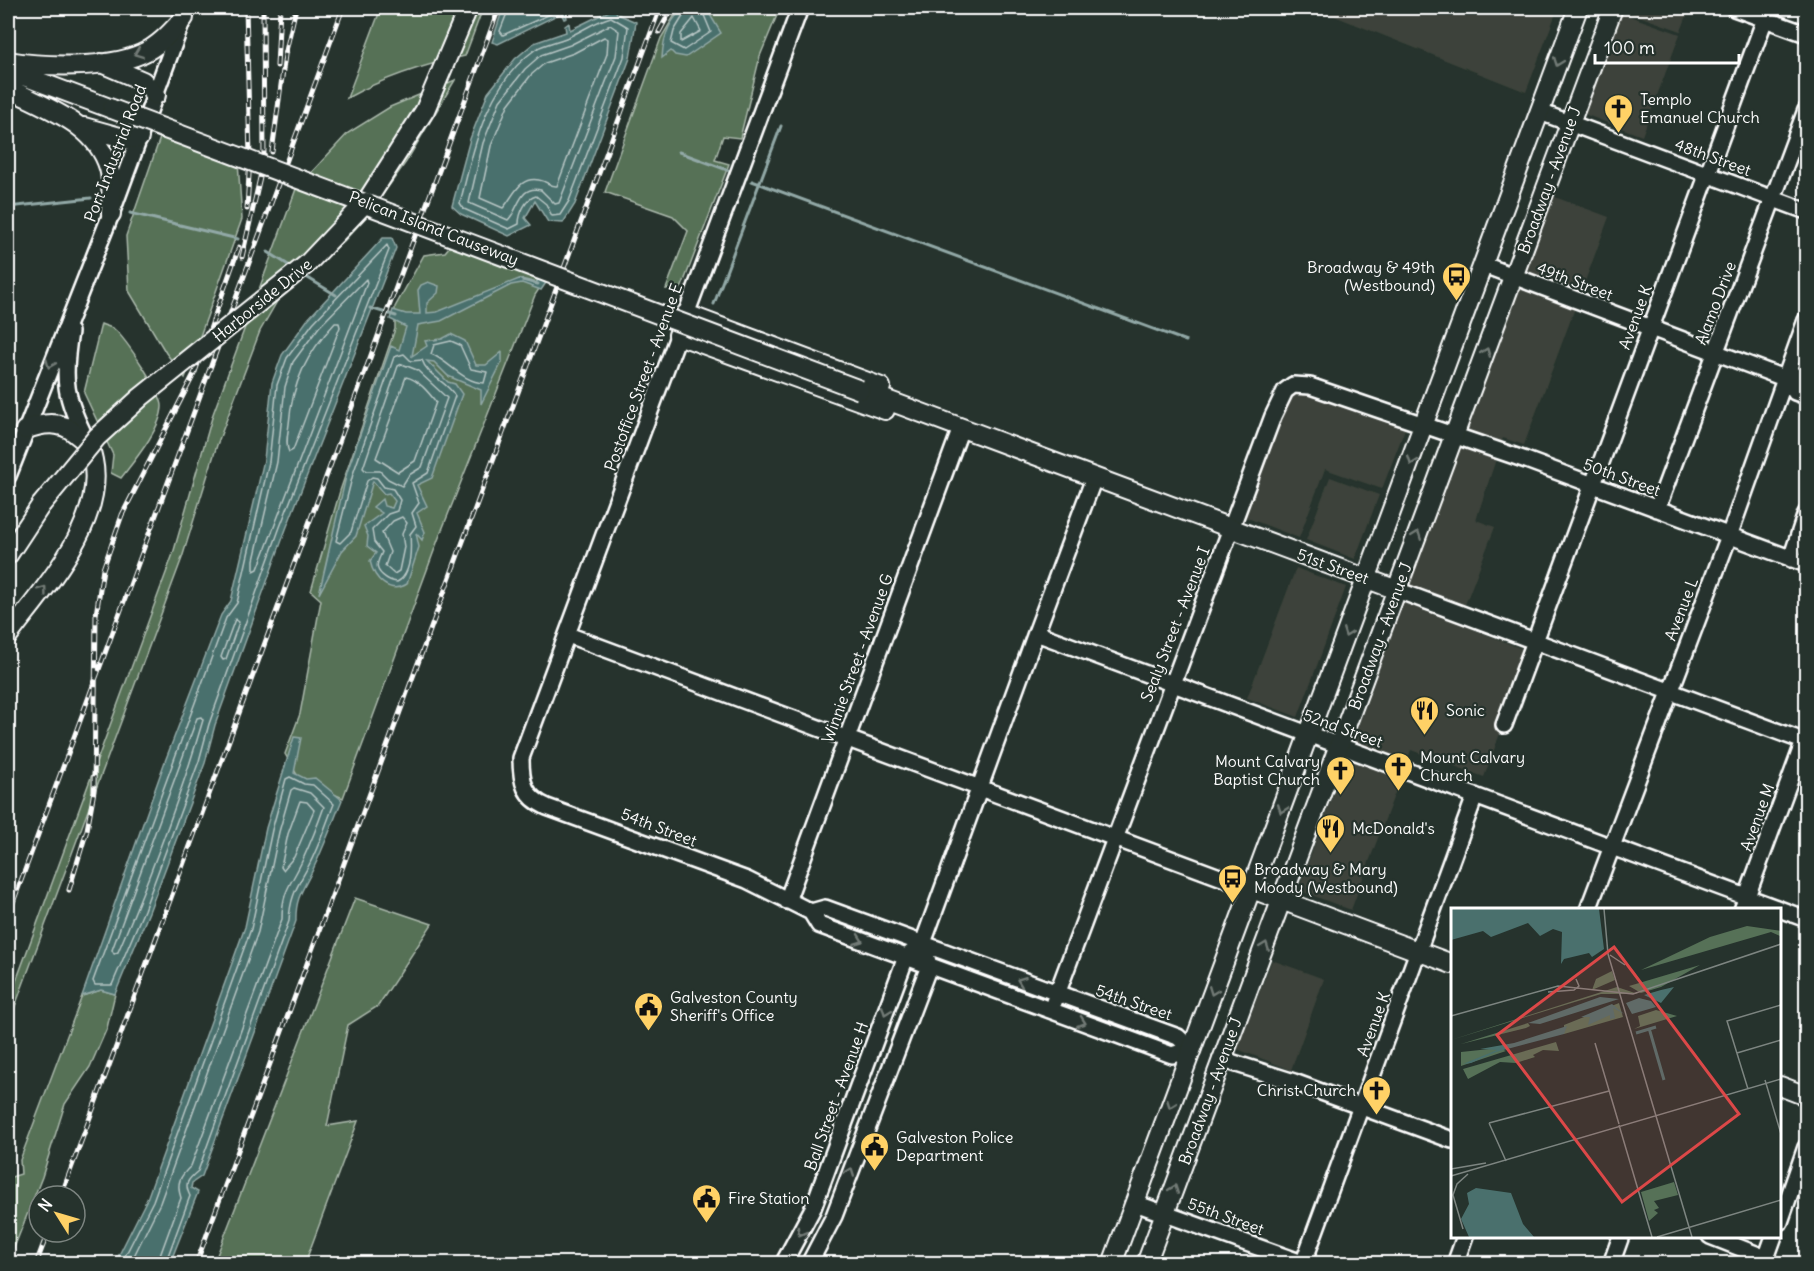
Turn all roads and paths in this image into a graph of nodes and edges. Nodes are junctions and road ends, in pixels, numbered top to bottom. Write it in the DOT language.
graph roads {
  1 [pos="468,8"];
  2 [pos="800,8"];
  3 [pos="1578,8"];
  4 [pos="1613,8"];
  5 [pos="1734,8"];
  6 [pos="185,13"];
  7 [pos="1767,13"];
  8 [pos="1806,34"];
  9 [pos="8,61"];
  10 [pos="101,63"];
  11 [pos="8,70"];
  12 [pos="8,88"];
  13 [pos="156,95"];
  14 [pos="1806,110"];
  15 [pos="1540,112"];
  16 [pos="1570,123"];
  17 [pos="80,125"];
  18 [pos="139,138"];
  19 [pos="1708,174"];
  20 [pos="1773,199"];
  21 [pos="366,202"];
  22 [pos="1806,211"];
  23 [pos="111,214"];
  24 [pos="1484,265"];
  25 [pos="1514,277"];
  26 [pos="74,310"];
  27 [pos="686,314"];
  28 [pos="1806,320"];
  29 [pos="1650,329"];
  30 [pos="678,335"];
  31 [pos="1716,353"];
  32 [pos="1787,380"];
  33 [pos="1806,380"];
  34 [pos="860,390"];
  35 [pos="1806,396"];
  36 [pos="940,420"];
  37 [pos="1425,424"];
  38 [pos="961,428"];
  39 [pos="25,430"];
  40 [pos="1455,435"];
  41 [pos="90,447"];
  42 [pos="8,476"];
  43 [pos="1094,478"];
  44 [pos="1592,485"];
  45 [pos="1657,509"];
  46 [pos="1806,513"];
  47 [pos="1230,529"];
  48 [pos="1729,536"];
  49 [pos="8,555"];
  50 [pos="1791,559"];
  51 [pos="1806,564"];
  52 [pos="1368,579"];
  53 [pos="1397,590"];
  54 [pos="1036,633"];
  55 [pos="568,635"];
  56 [pos="8,636"];
  57 [pos="1535,640"];
  58 [pos="1171,685"];
  59 [pos="1669,690"];
  60 [pos="1504,725"];
  61 [pos="1309,734"];
  62 [pos="847,739"];
  63 [pos="1806,740"];
  64 [pos="1339,746"];
  65 [pos="521,758"];
  66 [pos="978,787"];
  67 [pos="1475,796"];
  68 [pos="1114,838"];
  69 [pos="1611,846"];
  70 [pos="1252,889"];
  71 [pos="1282,900"];
  72 [pos="787,901"];
  73 [pos="1744,903"];
  74 [pos="1588,908"];
  75 [pos="1763,908"];
  76 [pos="811,912"];
  77 [pos="1781,913"];
  78 [pos="1806,919"];
  79 [pos="923,943"];
  80 [pos="1418,951"];
  81 [pos="906,957"];
  82 [pos="1451,964"];
  83 [pos="929,966"];
  84 [pos="1057,994"];
  85 [pos="1051,1010"];
  86 [pos="1191,1050"];
  87 [pos="1221,1059"];
  88 [pos="1781,1087"];
  89 [pos="855,1094"];
  90 [pos="1806,1096"];
  91 [pos="876,1101"];
  92 [pos="1361,1107"];
  93 [pos="1451,1140"];
  94 [pos="1806,1148"];
  95 [pos="1135,1203"];
  96 [pos="813,1208"];
  97 [pos="1164,1214"];
  98 [pos="834,1216"];
  99 [pos="1781,1217"];
  100 [pos="1464,1238"];
  101 [pos="1620,1238"];
  102 [pos="1714,1238"];
  103 [pos="1773,1238"];
  104 [pos="1765,1261"];
  105 [pos="783,1263"];
  106 [pos="809,1263"];
  107 [pos="1112,1263"];
  108 [pos="1146,1263"];
  109 [pos="1304,1263"];
  110 [pos="1455,1263"];
  111 [pos="1611,1263"];
  1 -- 21 [label="main road, Harborside Drive"];
  2 -- 27 [label="street, Postoffice Street - Avenue E"];
  3 -- 15 [label="main road, Broadway - Avenue J, one-way"];
  4 -- 16 [label="main road, Broadway - Avenue J"];
  5 -- 7 [label="street"];
  6 -- 10 [label="main road, one-way"];
  6 -- 13 [label="street, Port Industrial Road"];
  7 -- 8 [label="street"];
  7 -- 19 [label="street, Avenue K"];
  9 -- 10 [label="main road"];
  10 -- 13 [label="main road"];
  11 -- 21 [label="main road, Pelican Island Causeway, bridge"];
  12 -- 17 [label="main road"];
  13 -- 18 [label="street, Port Industrial Road"];
  14 -- 20 [label="street, Alamo Drive"];
  15 -- 16 [label="street, 48th Street"];
  15 -- 24 [label="main road, Broadway - Avenue J"];
  16 -- 19 [label="street, 48th Street"];
  16 -- 25 [label="main road, Broadway - Avenue J"];
  17 -- 18 [label="main road"];
  17 -- 23 [label="main road"];
  18 -- 23 [label="street, Port Industrial Road"];
  19 -- 20 [label="street, 48th Street"];
  19 -- 29 [label="street, Avenue K"];
  20 -- 22 [label="street, 48th Street"];
  20 -- 31 [label="street, Alamo Drive"];
  21 -- 34 [label="main road, Pelican Island Causeway, bridge"];
  21 -- 49 [label="main road, Harborside Drive, bridge"];
  23 -- 26 [label="street, Port Industrial Road"];
  24 -- 25 [label="street, 49th Street"];
  24 -- 37 [label="main road, Broadway - Avenue J"];
  25 -- 29 [label="street, 49th Street"];
  40 -- 25 [label="main road, Broadway - Avenue J, one-way"];
  26 -- 39 [label="street, Port Industrial Road, one-way"];
  26 -- 41 [label="street, Port Industrial Road"];
  27 -- 30 [label="street, Postoffice Street - Avenue E"];
  27 -- 36 [label="main road"];
  28 -- 32 [label="street, Avenue L"];
  29 -- 31 [label="street, 49th Street"];
  29 -- 44 [label="street, Avenue K"];
  30 -- 36 [label="main road"];
  30 -- 55 [label="street, Postoffice Street - Avenue E"];
  31 -- 32 [label="street, 49th Street"];
  31 -- 45 [label="street, Alamo Drive"];
  32 -- 33 [label="street, 49th Street"];
  32 -- 35 [label="street, 49th Street"];
  32 -- 48 [label="street, Avenue L"];
  34 -- 36 [label="main road, 51st Street"];
  36 -- 38 [label="main road, 51st Street"];
  37 -- 40 [label="street, 50th Street"];
  37 -- 47 [label="street, Sealy Street - Avenue I"];
  37 -- 52 [label="main road, Broadway - Avenue J, one-way"];
  38 -- 43 [label="main road, 51st Street"];
  38 -- 62 [label="street, Winnie Street - Avenue G"];
  39 -- 41 [label="main road"];
  39 -- 42 [label="street, Port Industrial Road"];
  40 -- 44 [label="street, 50th Street"];
  53 -- 40 [label="main road, Broadway - Avenue J, one-way"];
  56 -- 41 [label="main road, one-way"];
  43 -- 47 [label="main road, 51st Street"];
  43 -- 54 [label="street"];
  44 -- 45 [label="street, 50th Street"];
  44 -- 57 [label="street, Avenue K"];
  45 -- 48 [label="street, 50th Street"];
  46 -- 50 [label="street"];
  47 -- 52 [label="main road, 51st Street"];
  47 -- 58 [label="street, Sealy Street - Avenue I"];
  48 -- 50 [label="street, 50th Street"];
  48 -- 59 [label="street, Avenue L"];
  50 -- 51 [label="street, 50th Street"];
  52 -- 53 [label="main road, 51st Street"];
  52 -- 61 [label="main road, Broadway - Avenue J, one-way"];
  53 -- 57 [label="street, 51st Street"];
  53 -- 64 [label="main road, Broadway - Avenue J"];
  54 -- 58 [label="street, 52nd Street"];
  54 -- 66 [label="street"];
  55 -- 62 [label="street"];
  55 -- 65 [label="street, Postoffice Street - Avenue E"];
  57 -- 59 [label="street, 51st Street"];
  57 -- 60 [label="street, Avenue K"];
  58 -- 61 [label="street, 52nd Street"];
  58 -- 68 [label="street, Sealy Street - Avenue I"];
  59 -- 63 [label="street, 51st Street"];
  59 -- 69 [label="street, Avenue L"];
  61 -- 64 [label="street, 52nd Street"];
  61 -- 70 [label="main road, Broadway - Avenue J, one-way"];
  62 -- 66 [label="street"];
  62 -- 72 [label="street, Winnie Street - Avenue G"];
  63 -- 73 [label="street, Avenue M"];
  64 -- 67 [label="street, 52nd Street"];
  64 -- 71 [label="main road, Broadway - Avenue J"];
  65 -- 72 [label="street, 54th Street"];
  66 -- 68 [label="street"];
  66 -- 79 [label="street"];
  67 -- 69 [label="street, 52nd Street"];
  67 -- 80 [label="street, Avenue K"];
  68 -- 70 [label="street"];
  68 -- 84 [label="street, Sealy Street - Avenue I"];
  69 -- 73 [label="street, 52nd Street"];
  69 -- 74 [label="street, Avenue L"];
  70 -- 71 [label="main road"];
  70 -- 86 [label="main road, Broadway - Avenue J, one-way"];
  71 -- 80 [label="main road"];
  87 -- 71 [label="main road, Broadway - Avenue J, one-way"];
  72 -- 76 [label="street, 54th Street"];
  73 -- 75 [label="street, 52nd Street"];
  76 -- 79 [label="street, 54th Street"];
  76 -- 81 [label="street, 54th Street, one-way"];
  77 -- 78 [label="street, 52nd Street"];
  79 -- 81 [label="street"];
  79 -- 83 [label="street"];
  84 -- 79 [label="street, 54th Street, one-way"];
  80 -- 82 [label="main road"];
  80 -- 92 [label="street, Avenue K"];
  81 -- 83 [label="street, 54th Street"];
  81 -- 89 [label="street, Ball Street - Avenue H, one-way"];
  83 -- 85 [label="street, 54th Street"];
  83 -- 91 [label="street"];
  84 -- 85 [label="street, Sealy Street - Avenue I"];
  84 -- 86 [label="street, 54th Street"];
  85 -- 86 [label="street, 54th Street, one-way"];
  86 -- 87 [label="main road"];
  86 -- 95 [label="main road, Broadway - Avenue J, one-way"];
  87 -- 92 [label="street"];
  97 -- 87 [label="main road, Broadway - Avenue J, one-way"];
  88 -- 90 [label="main road"];
  89 -- 91 [label="street"];
  89 -- 96 [label="street, Ball Street - Avenue H"];
  98 -- 91 [label="street, one-way"];
  92 -- 93 [label="street"];
  92 -- 109 [label="street, Avenue K"];
  94 -- 99 [label="street"];
  95 -- 97 [label="street, 55th Street"];
  95 -- 107 [label="main road, Broadway - Avenue J"];
  96 -- 98 [label="street"];
  96 -- 105 [label="street, Ball Street - Avenue H, one-way"];
  97 -- 108 [label="main road, Broadway - Avenue J"];
  97 -- 109 [label="street, 55th Street"];
  98 -- 106 [label="street"];
  100 -- 110 [label="street"];
  101 -- 111 [label="street"];
  102 -- 104 [label="street"];
  103 -- 104 [label="street"];
}
